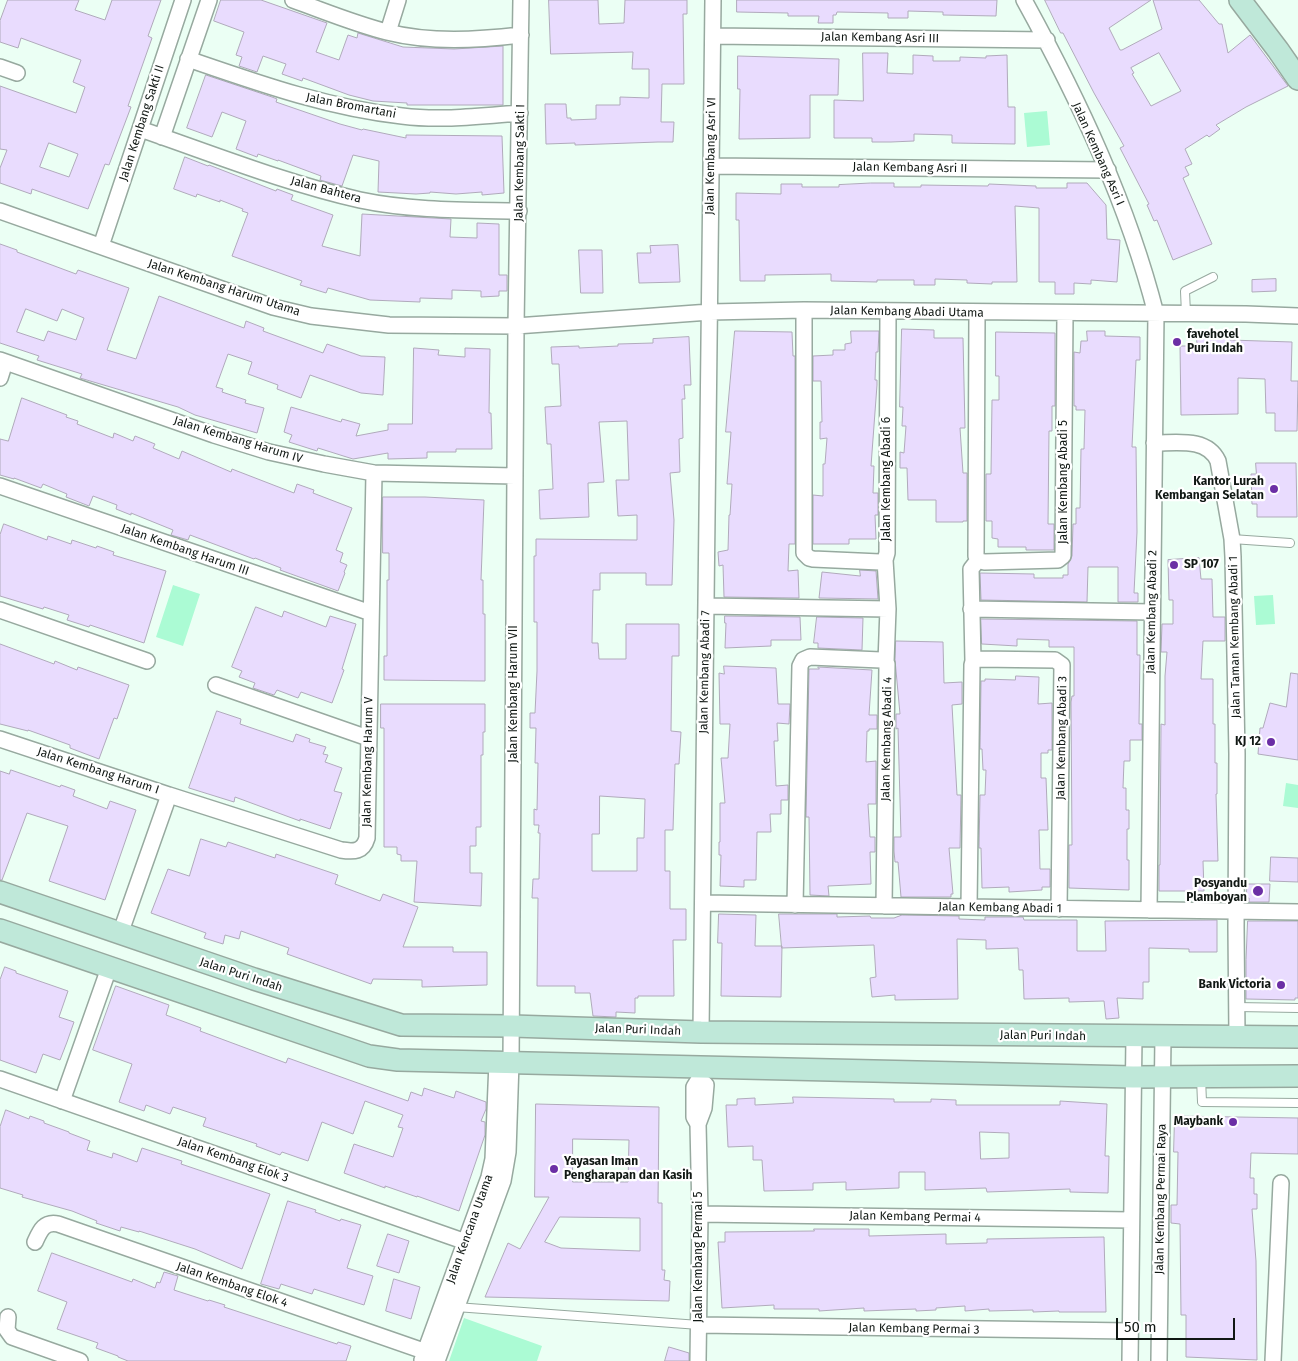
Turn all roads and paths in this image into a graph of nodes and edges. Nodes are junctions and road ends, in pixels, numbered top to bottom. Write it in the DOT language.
graph roads {
  1 [pos="183,0"];
  2 [pos="208,0"];
  3 [pos="292,0"];
  4 [pos="398,0"];
  5 [pos="521,0"];
  6 [pos="713,0"];
  7 [pos="1024,0"];
  8 [pos="1240,0"];
  9 [pos="388,32"];
  10 [pos="521,35"];
  11 [pos="713,36"];
  12 [pos="1047,40"];
  13 [pos="188,59"];
  14 [pos="0,67"];
  15 [pos="17,73"];
  16 [pos="1298,79"];
  17 [pos="520,114"];
  18 [pos="140,129"];
  19 [pos="162,137"];
  20 [pos="711,166"];
  21 [pos="1108,170"];
  22 [pos="0,211"];
  23 [pos="519,211"];
  24 [pos="101,246"];
  25 [pos="1213,278"];
  26 [pos="804,310"];
  27 [pos="710,312"];
  28 [pos="888,312"];
  29 [pos="977,313"];
  30 [pos="1065,314"];
  31 [pos="1156,314"];
  32 [pos="1186,314"];
  33 [pos="1298,316"];
  34 [pos="516,326"];
  35 [pos="3,361"];
  36 [pos="0,378"];
  37 [pos="1154,443"];
  38 [pos="374,473"];
  39 [pos="515,476"];
  40 [pos="0,486"];
  41 [pos="1232,539"];
  42 [pos="1290,543"];
  43 [pos="885,560"];
  44 [pos="978,560"];
  45 [pos="706,606"];
  46 [pos="888,609"];
  47 [pos="971,609"];
  48 [pos="0,610"];
  49 [pos="1152,612"];
  50 [pos="371,613"];
  51 [pos="147,661"];
  52 [pos="973,661"];
  53 [pos="886,662"];
  54 [pos="216,685"];
  55 [pos="368,738"];
  56 [pos="0,739"];
  57 [pos="169,795"];
  58 [pos="0,892"];
  59 [pos="703,903"];
  60 [pos="795,905"];
  61 [pos="884,906"];
  62 [pos="969,908"];
  63 [pos="1060,909"];
  64 [pos="1149,910"];
  65 [pos="1236,912"];
  66 [pos="1298,912"];
  67 [pos="0,930"];
  68 [pos="120,934"];
  69 [pos="109,968"];
  70 [pos="1236,1007"];
  71 [pos="1298,1008"];
  72 [pos="512,1026"];
  73 [pos="701,1032"];
  74 [pos="1134,1036"];
  75 [pos="1164,1036"];
  76 [pos="1238,1036"];
  77 [pos="1298,1037"];
  78 [pos="504,1062"];
  79 [pos="700,1073"];
  80 [pos="1298,1076"];
  81 [pos="1201,1077"];
  82 [pos="1133,1078"];
  83 [pos="1163,1078"];
  84 [pos="0,1080"];
  85 [pos="62,1101"];
  86 [pos="1298,1103"];
  87 [pos="496,1179"];
  88 [pos="1281,1183"];
  89 [pos="700,1214"];
  90 [pos="1132,1220"];
  91 [pos="35,1242"];
  92 [pos="466,1242"];
  93 [pos="456,1307"];
  94 [pos="8,1317"];
  95 [pos="698,1326"];
  96 [pos="1130,1331"];
  97 [pos="430,1358"];
  98 [pos="80,1361"];
  99 [pos="698,1361"];
  100 [pos="1130,1361"];
  101 [pos="1159,1361"];
  102 [pos="1273,1361"];
  1 -- 18 [label="street, Jalan Kembang Sakti II"];
  2 -- 13 [label="street"];
  3 -- 9 [label="street"];
  4 -- 9 [label="street"];
  5 -- 10 [label="street, Jalan Kembang Sakti I"];
  6 -- 11 [label="street, Jalan Kembang Asri VI"];
  7 -- 12 [label="street, Jalan Kembang Asri I"];
  8 -- 16 [label="main road"];
  9 -- 10 [label="street"];
  10 -- 17 [label="street, Jalan Kembang Sakti I"];
  11 -- 12 [label="street, Jalan Kembang Asri III"];
  11 -- 20 [label="street, Jalan Kembang Asri VI"];
  12 -- 21 [label="street, Jalan Kembang Asri I"];
  13 -- 17 [label="street, Jalan Bromartani"];
  13 -- 19 [label="street"];
  14 -- 15 [label="street"];
  17 -- 23 [label="street, Jalan Kembang Sakti I"];
  18 -- 19 [label="street, Jalan Bahtera"];
  18 -- 24 [label="street, Jalan Kembang Sakti II"];
  19 -- 23 [label="street, Jalan Bahtera"];
  20 -- 21 [label="street, Jalan Kembang Asri II"];
  20 -- 27 [label="street, Jalan Kembang Asri VI"];
  21 -- 31 [label="street, Jalan Kembang Asri I"];
  22 -- 24 [label="street, Jalan Kembang Harum Utama"];
  23 -- 34 [label="street, Jalan Kembang Sakti I"];
  24 -- 34 [label="street, Jalan Kembang Harum Utama"];
  25 -- 32 [label="lane"];
  26 -- 27 [label="street, Jalan Kembang Abadi Utama"];
  26 -- 28 [label="street, Jalan Kembang Abadi Utama"];
  26 -- 43 [label="street, Jalan Kembang Abadi 6"];
  27 -- 34 [label="street, Jalan Kembang Abadi Utama"];
  27 -- 45 [label="street, Jalan Kembang Abadi 7"];
  28 -- 29 [label="street, Jalan Kembang Abadi Utama"];
  28 -- 43 [label="street, Jalan Kembang Abadi 6"];
  29 -- 30 [label="street, Jalan Kembang Abadi Utama"];
  29 -- 44 [label="street"];
  30 -- 31 [label="street, Jalan Kembang Abadi Utama"];
  30 -- 44 [label="street, Jalan Kembang Abadi 5"];
  31 -- 32 [label="street, Jalan Kembang Abadi Utama"];
  31 -- 37 [label="street, Jalan Kembang Abadi 2"];
  32 -- 33 [label="street, Jalan Kembang Abadi Utama"];
  34 -- 39 [label="street, Jalan Kembang Harum VII"];
  35 -- 36 [label="street"];
  35 -- 38 [label="street, Jalan Kembang Harum IV"];
  37 -- 41 [label="street, Jalan Taman Kembang Abadi 1"];
  37 -- 49 [label="street, Jalan Kembang Abadi 2"];
  38 -- 39 [label="street, Jalan Kembang Harum IV"];
  38 -- 50 [label="street, Jalan Kembang Harum V"];
  39 -- 72 [label="street, Jalan Kembang Harum VII"];
  40 -- 50 [label="street, Jalan Kembang Harum III"];
  41 -- 42 [label="lane"];
  41 -- 65 [label="street, Jalan Taman Kembang Abadi 1"];
  43 -- 46 [label="street"];
  44 -- 47 [label="street"];
  45 -- 46 [label="street"];
  45 -- 59 [label="street, Jalan Kembang Abadi 7"];
  46 -- 53 [label="street"];
  47 -- 49 [label="street"];
  47 -- 52 [label="street"];
  48 -- 51 [label="street"];
  49 -- 64 [label="street, Jalan Kembang Abadi 2"];
  50 -- 55 [label="street, Jalan Kembang Harum V"];
  52 -- 62 [label="street"];
  52 -- 63 [label="street, Jalan Kembang Abadi 3"];
  53 -- 60 [label="street, Jalan Kembang Abadi 4"];
  53 -- 61 [label="street, Jalan Kembang Abadi 4"];
  54 -- 55 [label="street"];
  55 -- 57 [label="street, Jalan Kembang Harum V"];
  56 -- 57 [label="street, Jalan Kembang Harum I"];
  57 -- 68 [label="street, Jalan Kembang Harum I"];
  58 -- 68 [label="main road, Jalan Puri Indah"];
  59 -- 60 [label="street, Jalan Kembang Abadi 1"];
  59 -- 73 [label="street, Jalan Kembang Abadi 7"];
  60 -- 61 [label="street, Jalan Kembang Abadi 1"];
  61 -- 62 [label="street, Jalan Kembang Abadi 1"];
  62 -- 63 [label="street, Jalan Kembang Abadi 1"];
  63 -- 64 [label="street, Jalan Kembang Abadi 1"];
  64 -- 65 [label="street, Jalan Kembang Abadi 1"];
  65 -- 66 [label="street, Jalan Kembang Abadi 1"];
  65 -- 70 [label="street, Jalan Taman Kembang Abadi 1"];
  67 -- 69 [label="main road"];
  68 -- 72 [label="main road, Jalan Puri Indah"];
  69 -- 78 [label="main road"];
  69 -- 85 [label="street"];
  70 -- 71 [label="lane"];
  70 -- 76 [label="street, Jalan Taman Kembang Abadi 1"];
  72 -- 73 [label="main road, Jalan Puri Indah"];
  72 -- 78 [label="street, Jalan Kembang Harum VII"];
  73 -- 74 [label="main road, Jalan Puri Indah"];
  74 -- 75 [label="main road, Jalan Puri Indah"];
  74 -- 82 [label="street"];
  75 -- 76 [label="main road, Jalan Puri Indah"];
  75 -- 83 [label="street, Jalan Kembang Permai Raya"];
  76 -- 77 [label="main road, Jalan Puri Indah"];
  78 -- 79 [label="main road"];
  78 -- 87 [label="street, Jalan Kembang Harum VII"];
  79 -- 82 [label="main road"];
  79 -- 89 [label="street, Jalan Kembang Permai 5"];
  80 -- 81 [label="main road"];
  81 -- 83 [label="main road"];
  81 -- 86 [label="lane"];
  82 -- 83 [label="main road"];
  82 -- 90 [label="street"];
  83 -- 101 [label="street, Jalan Kembang Permai Raya"];
  84 -- 85 [label="street, Jalan Kembang Elok 3"];
  85 -- 92 [label="street, Jalan Kembang Elok 3"];
  87 -- 92 [label="street, Jalan Kencana Utama"];
  87 -- 93 [label="street"];
  88 -- 102 [label="street"];
  89 -- 90 [label="street, Jalan Kembang Permai 4"];
  89 -- 95 [label="street, Jalan Kembang Permai 5"];
  90 -- 96 [label="street"];
  91 -- 97 [label="street, Jalan Kembang Elok 4"];
  92 -- 97 [label="street, Jalan Kencana Utama"];
  93 -- 95 [label="lane"];
  93 -- 97 [label="street"];
  94 -- 98 [label="street"];
  95 -- 96 [label="street, Jalan Kembang Permai 3"];
  95 -- 99 [label="street, Jalan Kembang Permai 5"];
  96 -- 100 [label="street"];
}
